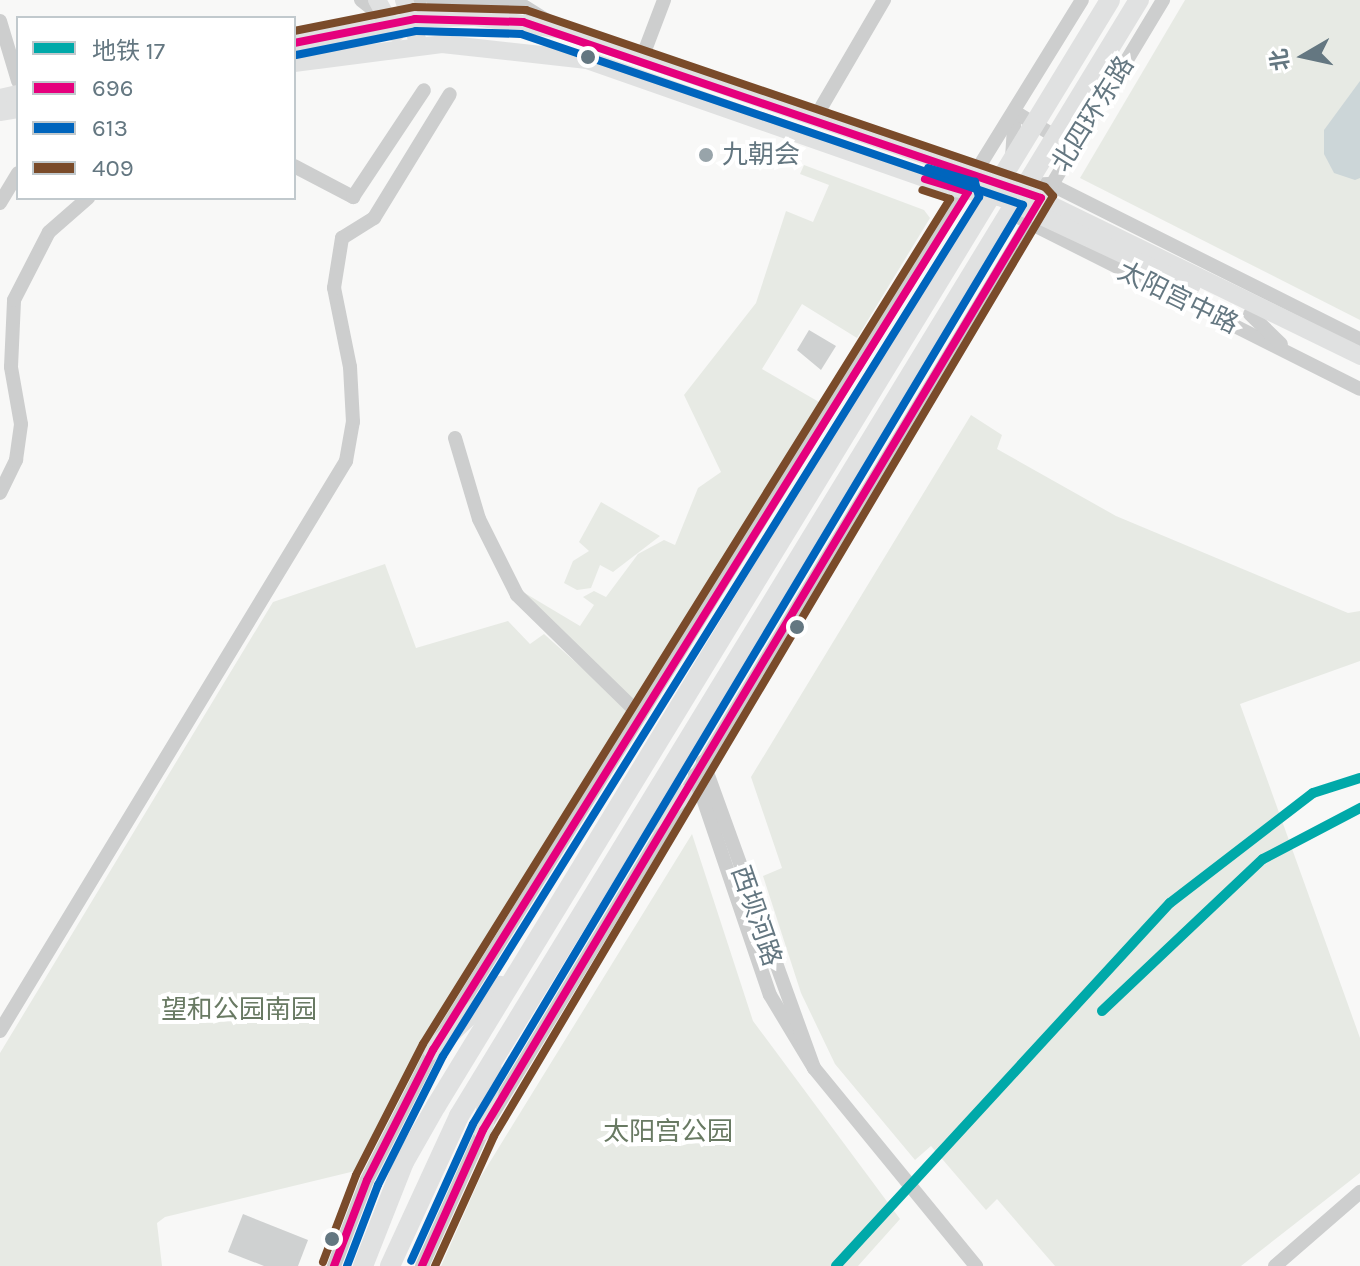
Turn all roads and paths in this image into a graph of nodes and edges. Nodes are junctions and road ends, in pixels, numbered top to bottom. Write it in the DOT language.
graph roads {
  1 [pos="361,0"];
  2 [pos="377,0"];
  3 [pos="404,0"];
  4 [pos="420,0"];
  5 [pos="433,0"];
  6 [pos="664,0"];
  7 [pos="884,0"];
  8 [pos="1082,0"];
  9 [pos="1110,0"];
  10 [pos="1139,0"];
  11 [pos="1163,0"];
  12 [pos="525,10"];
  13 [pos="415,19"];
  14 [pos="0,21"];
  15 [pos="393,24"];
  16 [pos="296,43"];
  17 [pos="419,45"];
  18 [pos="397,47"];
  19 [pos="642,58"];
  20 [pos="296,63"];
  21 [pos="16,74"];
  22 [pos="424,90"];
  23 [pos="450,94"];
  24 [pos="822,106"];
  25 [pos="1015,112"];
  26 [pos="1073,147"];
  27 [pos="296,167"];
  28 [pos="978,175"];
  29 [pos="16,176"];
  30 [pos="968,192"];
  31 [pos="1006,192"];
  32 [pos="86,200"];
  33 [pos="0,203"];
  34 [pos="1038,204"];
  35 [pos="944,228"];
  36 [pos="1002,264"];
  37 [pos="1272,312"];
  38 [pos="1250,314"];
  39 [pos="1315,316"];
  40 [pos="1360,339"];
  41 [pos="1292,355"];
  42 [pos="1360,356"];
  43 [pos="1360,370"];
  44 [pos="1360,389"];
  45 [pos="455,438"];
  46 [pos="0,493"];
  47 [pos="640,715"];
  48 [pos="699,769"];
  49 [pos="683,795"];
  50 [pos="626,841"];
  51 [pos="520,967"];
  52 [pos="0,1031"];
  53 [pos="433,1050"];
  54 [pos="494,1059"];
  55 [pos="483,1130"];
  56 [pos="428,1173"];
  57 [pos="1360,1192"];
  58 [pos="334,1266"];
  59 [pos="363,1266"];
  60 [pos="390,1266"];
  61 [pos="403,1266"];
  62 [pos="422,1266"];
  63 [pos="976,1266"];
  64 [pos="1275,1266"];
  1 -- 15 [label="street"];
  2 -- 15 [label="main road"];
  3 -- 13 [label="main road"];
  4 -- 13 [label="street"];
  5 -- 12 [label="street"];
  6 -- 19 [label="street"];
  7 -- 24 [label="street"];
  8 -- 25 [label="street"];
  9 -- 51 [label="highway, 北四环东路"];
  10 -- 50 [label="highway, 北四环东路"];
  11 -- 26 [label="street, 北四环东路"];
  12 -- 13 [label="main road"];
  12 -- 19 [label="main road"];
  13 -- 15 [label="main road"];
  13 -- 17 [label="main road"];
  14 -- 21 [label="street"];
  15 -- 16 [label="main road"];
  15 -- 18 [label="main road"];
  17 -- 18 [label="main road"];
  17 -- 30 [label="main road"];
  18 -- 20 [label="main road"];
  19 -- 28 [label="main road"];
  22 -- 27 [label="street"];
  23 -- 52 [label="street"];
  25 -- 26 [label="street"];
  25 -- 28 [label="street"];
  25 -- 31 [label="street"];
  26 -- 34 [label="street, 北四环东路"];
  28 -- 30 [label="street"];
  28 -- 31 [label="main road"];
  29 -- 33 [label="street"];
  30 -- 31 [label="main road"];
  30 -- 35 [label="street"];
  31 -- 34 [label="main road"];
  31 -- 34 [label="street, 太阳宫中路"];
  31 -- 36 [label="street"];
  32 -- 46 [label="street"];
  34 -- 36 [label="street, 北四环东路"];
  34 -- 37 [label="main road, 太阳宫中路"];
  34 -- 38 [label="main road, 太阳宫中路"];
  34 -- 39 [label="street, 太阳宫中路"];
  34 -- 41 [label="street, 太阳宫中路"];
  35 -- 36 [label="street"];
  35 -- 47 [label="street"];
  36 -- 48 [label="street, 北四环东路"];
  37 -- 39 [label="street"];
  37 -- 42 [label="main road, 太阳宫中路"];
  38 -- 41 [label="street"];
  38 -- 43 [label="main road, 太阳宫中路"];
  39 -- 40 [label="street, 太阳宫中路"];
  41 -- 44 [label="street, 太阳宫中路"];
  45 -- 47 [label="street"];
  47 -- 53 [label="street"];
  48 -- 49 [label="street, 北四环东路"];
  48 -- 63 [label="street, 西坝河路"];
  49 -- 50 [label="highway"];
  49 -- 55 [label="street, 北四环东路"];
  50 -- 54 [label="highway"];
  51 -- 53 [label="highway"];
  51 -- 59 [label="highway"];
  53 -- 58 [label="street"];
  54 -- 55 [label="highway"];
  54 -- 56 [label="highway"];
  55 -- 62 [label="street, 北四环东路"];
  56 -- 60 [label="highway"];
  56 -- 61 [label="highway"];
  57 -- 64 [label="street"];
}
